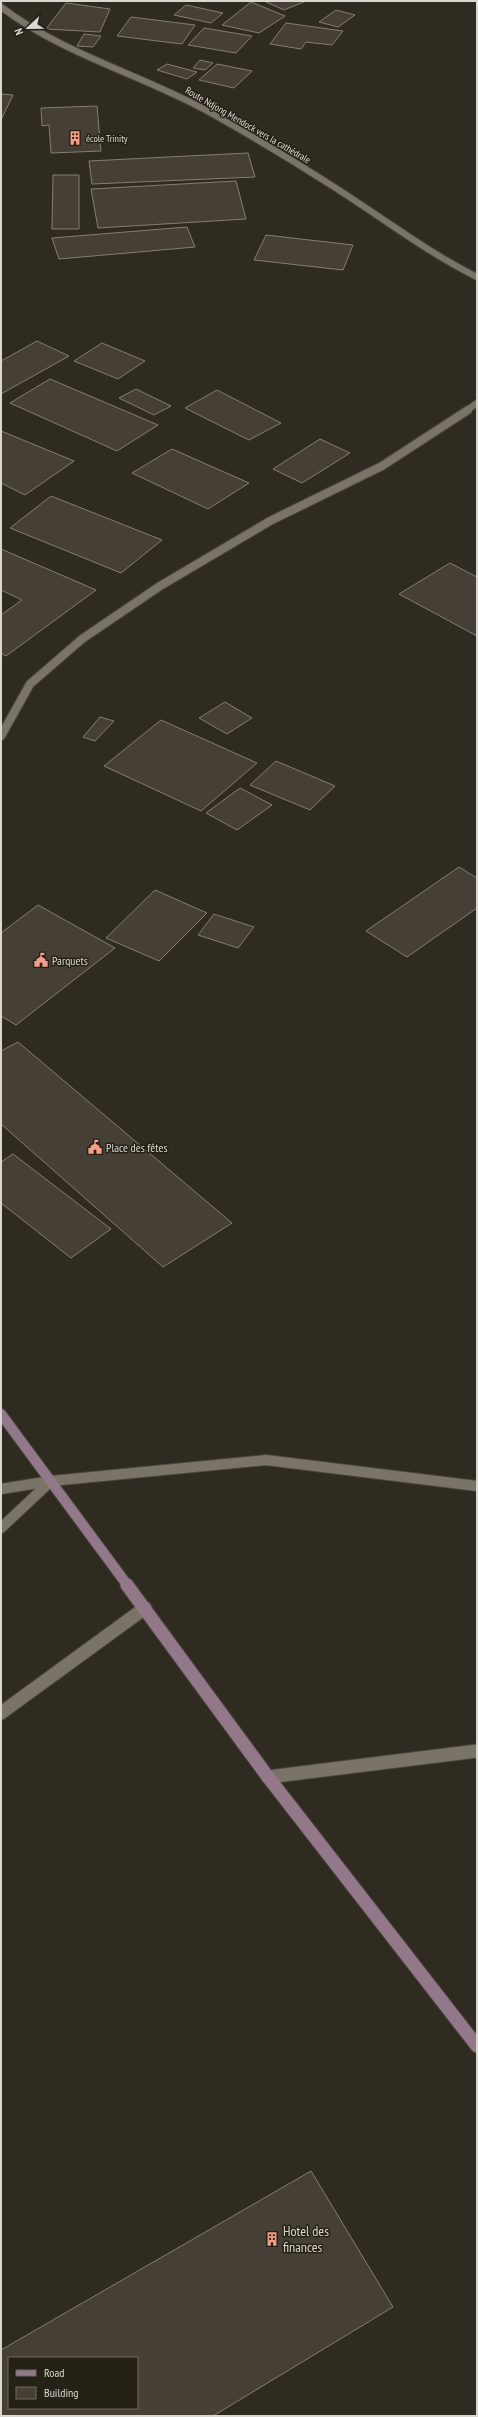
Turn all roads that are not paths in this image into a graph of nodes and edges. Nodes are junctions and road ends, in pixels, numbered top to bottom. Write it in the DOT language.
graph roads {
  1 [pos="1,6"];
  2 [pos="477,277"];
  3 [pos="477,403"];
  4 [pos="1,736"];
  5 [pos="1,1414"];
  6 [pos="51,1481"];
  7 [pos="477,1486"];
  8 [pos="1,1489"];
  9 [pos="1,1528"];
  10 [pos="144,1608"];
  11 [pos="1,1713"];
  12 [pos="477,1751"];
  13 [pos="268,1777"];
  14 [pos="477,2046"];
  1 -- 2 [label="street, Route Ndjong Mendock vers la cathédrale"];
  3 -- 4 [label="street"];
  5 -- 6 [label="street"];
  6 -- 7 [label="street"];
  6 -- 8 [label="street"];
  6 -- 9 [label="street"];
  6 -- 10 [label="street"];
  10 -- 11 [label="street"];
  10 -- 13 [label="street"];
  12 -- 13 [label="street"];
  13 -- 14 [label="street"];
}
